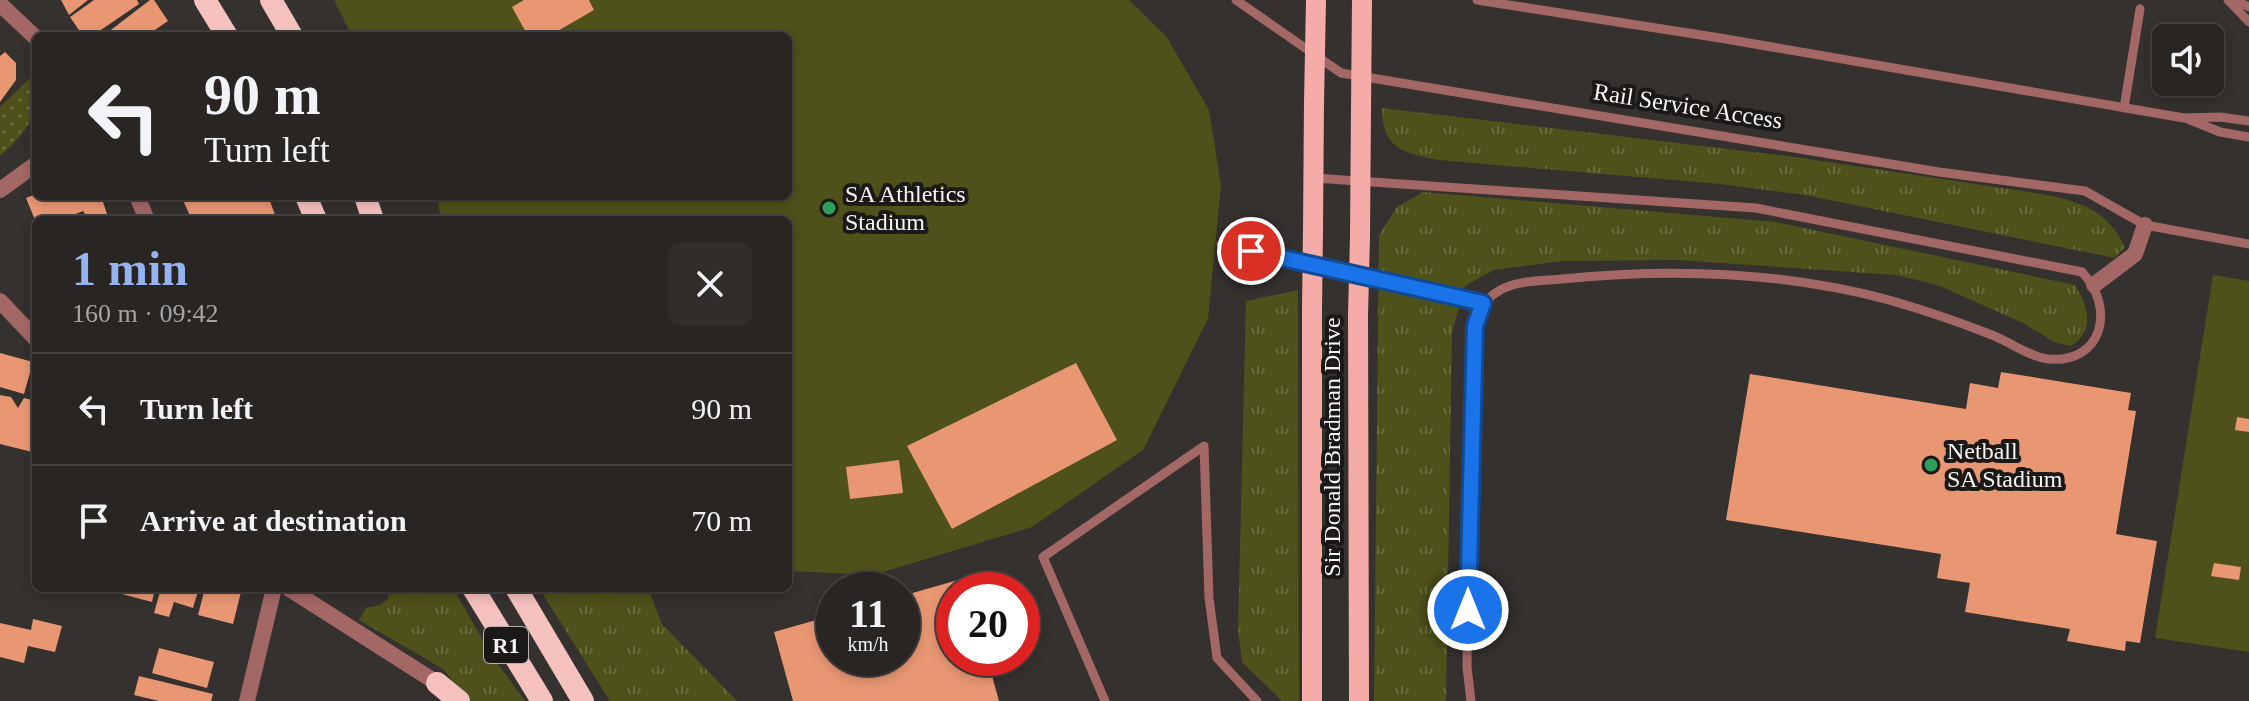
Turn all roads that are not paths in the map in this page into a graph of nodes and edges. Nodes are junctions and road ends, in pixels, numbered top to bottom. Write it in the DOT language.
graph roads {
  1 [pos="205,0"];
  2 [pos="271,0"];
  3 [pos="1236,0"];
  4 [pos="1316,0"];
  5 [pos="1362,0"];
  6 [pos="1477,0"];
  7 [pos="2228,0"];
  8 [pos="2235,0"];
  9 [pos="0,4"];
  10 [pos="2249,7"];
  11 [pos="2140,9"];
  12 [pos="2249,22"];
  13 [pos="225,32"];
  14 [pos="290,32"];
  15 [pos="32,34"];
  16 [pos="2124,108"];
  17 [pos="2184,118"];
  18 [pos="2247,120"];
  19 [pos="2249,137"];
  20 [pos="32,167"];
  21 [pos="1314,178"];
  22 [pos="1360,181"];
  23 [pos="0,190"];
  24 [pos="2145,225"];
  25 [pos="1221,244"];
  26 [pos="2249,244"];
  27 [pos="2094,285"];
  28 [pos="0,301"];
  29 [pos="1483,303"];
  30 [pos="32,335"];
  31 [pos="273,592"];
  32 [pos="294,592"];
  33 [pos="475,592"];
  34 [pos="518,592"];
  35 [pos="437,683"];
  36 [pos="247,701"];
  37 [pos="459,701"];
  38 [pos="542,701"];
  39 [pos="583,701"];
  40 [pos="1105,701"];
  41 [pos="1257,701"];
  42 [pos="1312,701"];
  43 [pos="1359,701"];
  44 [pos="1471,701"];
  1 -- 13 [label="highway"];
  2 -- 14 [label="highway"];
  3 -- 24 [label="lane, Rail Service Access"];
  4 -- 21 [label="main road, Sir Donald Bradman Drive, bridge"];
  5 -- 22 [label="main road, Sir Donald Bradman Drive, bridge"];
  6 -- 16 [label="lane"];
  7 -- 12 [label="lane"];
  8 -- 10 [label="lane"];
  9 -- 15 [label="street"];
  11 -- 16 [label="lane"];
  16 -- 17 [label="lane"];
  17 -- 18 [label="lane"];
  17 -- 19 [label="lane"];
  20 -- 23 [label="street"];
  21 -- 22 [label="lane"];
  21 -- 42 [label="main road, Sir Donald Bradman Drive, bridge"];
  22 -- 27 [label="lane"];
  22 -- 43 [label="main road, Sir Donald Bradman Drive, bridge"];
  24 -- 26 [label="lane, Rail Service Access"];
  24 -- 27 [label="street"];
  25 -- 29 [label="lane"];
  27 -- 29 [label="lane"];
  28 -- 30 [label="street"];
  29 -- 44 [label="lane"];
  31 -- 36 [label="street"];
  32 -- 35 [label="street"];
  33 -- 38 [label="highway, R1"];
  34 -- 39 [label="highway, R1"];
  35 -- 37 [label="highway"];
  40 -- 41 [label="lane"];
}
